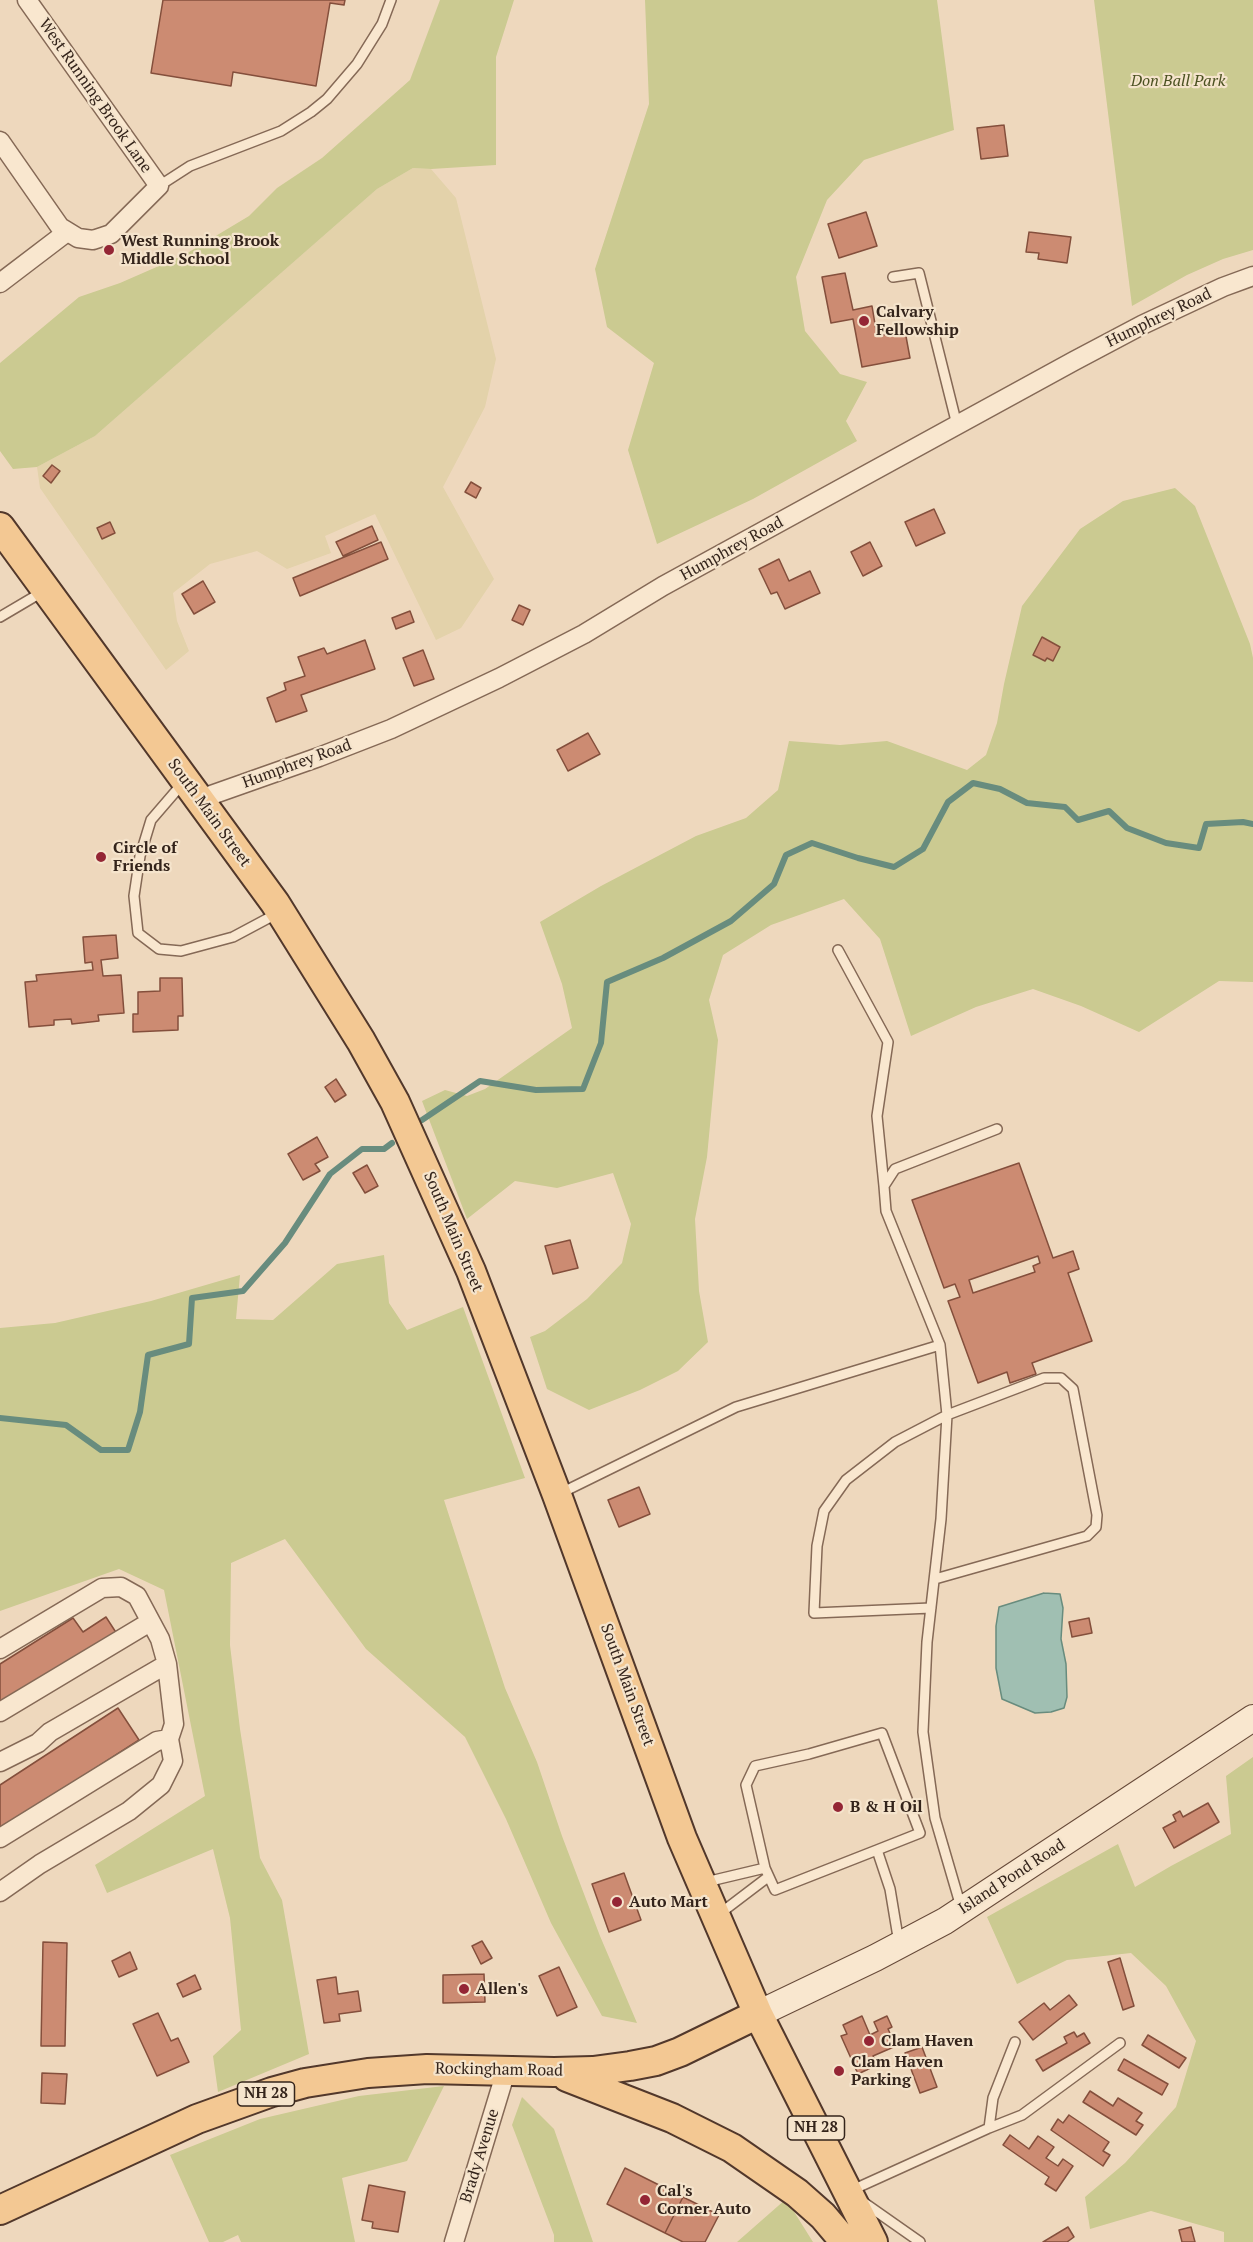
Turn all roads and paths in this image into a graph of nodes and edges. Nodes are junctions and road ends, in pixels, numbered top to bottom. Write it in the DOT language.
graph roads {
  1 [pos="27,0"];
  2 [pos="391,0"];
  3 [pos="0,141"];
  4 [pos="159,186"];
  5 [pos="66,232"];
  6 [pos="1253,276"];
  7 [pos="893,277"];
  8 [pos="0,283"];
  9 [pos="957,425"];
  10 [pos="0,527"];
  11 [pos="46,589"];
  12 [pos="0,617"];
  13 [pos="193,789"];
  14 [pos="281,911"];
  15 [pos="838,950"];
  16 [pos="997,1130"];
  17 [pos="884,1186"];
  18 [pos="940,1345"];
  19 [pos="947,1415"];
  20 [pos="557,1495"];
  21 [pos="935,1579"];
  22 [pos="932,1608"];
  23 [pos="150,1622"];
  24 [pos="0,1649"];
  25 [pos="166,1664"];
  26 [pos="0,1712"];
  27 [pos="1253,1718"];
  28 [pos="169,1739"];
  29 [pos="0,1762"];
  30 [pos="0,1838"];
  31 [pos="877,1851"];
  32 [pos="766,1872"];
  33 [pos="702,1883"];
  34 [pos="0,1892"];
  35 [pos="962,1911"];
  36 [pos="716,1917"];
  37 [pos="899,1946"];
  38 [pos="758,2014"];
  39 [pos="1015,2042"];
  40 [pos="1120,2043"];
  41 [pos="507,2071"];
  42 [pos="554,2072"];
  43 [pos="989,2128"];
  44 [pos="848,2192"];
  45 [pos="0,2210"];
  46 [pos="454,2242"];
  47 [pos="845,2242"];
  48 [pos="873,2242"];
  49 [pos="920,2242"];
  1 -- 4 [label="street, West Running Brook Lane"];
  2 -- 4 [label="lane"];
  3 -- 5 [label="street"];
  4 -- 5 [label="street, West Running Brook Lane"];
  5 -- 8 [label="street"];
  6 -- 9 [label="street, Humphrey Road"];
  7 -- 9 [label="lane"];
  9 -- 13 [label="street, Humphrey Road"];
  10 -- 11 [label="main road, South Main Street"];
  11 -- 12 [label="lane"];
  11 -- 13 [label="main road, South Main Street"];
  13 -- 14 [label="main road, South Main Street"];
  13 -- 14 [label="lane"];
  14 -- 20 [label="main road, South Main Street"];
  15 -- 17 [label="lane"];
  16 -- 17 [label="lane"];
  17 -- 18 [label="lane"];
  18 -- 19 [label="lane"];
  18 -- 20 [label="lane"];
  19 -- 21 [label="lane"];
  19 -- 21 [label="lane"];
  19 -- 22 [label="lane"];
  20 -- 33 [label="main road, South Main Street"];
  21 -- 22 [label="lane"];
  22 -- 35 [label="lane"];
  23 -- 24 [label="street"];
  23 -- 25 [label="street"];
  23 -- 26 [label="street"];
  25 -- 28 [label="street"];
  25 -- 29 [label="street"];
  27 -- 35 [label="street, Island Pond Road"];
  28 -- 30 [label="street"];
  28 -- 34 [label="street"];
  31 -- 32 [label="lane"];
  31 -- 32 [label="lane"];
  31 -- 37 [label="lane"];
  32 -- 33 [label="lane"];
  32 -- 36 [label="lane"];
  33 -- 36 [label="main road, South Main Street"];
  35 -- 37 [label="street, Island Pond Road"];
  36 -- 38 [label="main road, South Main Street"];
  37 -- 38 [label="street, Island Pond Road"];
  38 -- 42 [label="main road, Rockingham Road / NH 28"];
  38 -- 44 [label="main road, NH 28"];
  39 -- 43 [label="lane"];
  40 -- 43 [label="lane"];
  41 -- 42 [label="main road, Rockingham Road / NH 28"];
  41 -- 45 [label="main road, Rockingham Road / NH 28"];
  41 -- 46 [label="street, Brady Avenue"];
  42 -- 47 [label="main road, NH 28"];
  43 -- 44 [label="lane"];
  44 -- 48 [label="main road, NH 28"];
  44 -- 49 [label="lane"];
}
